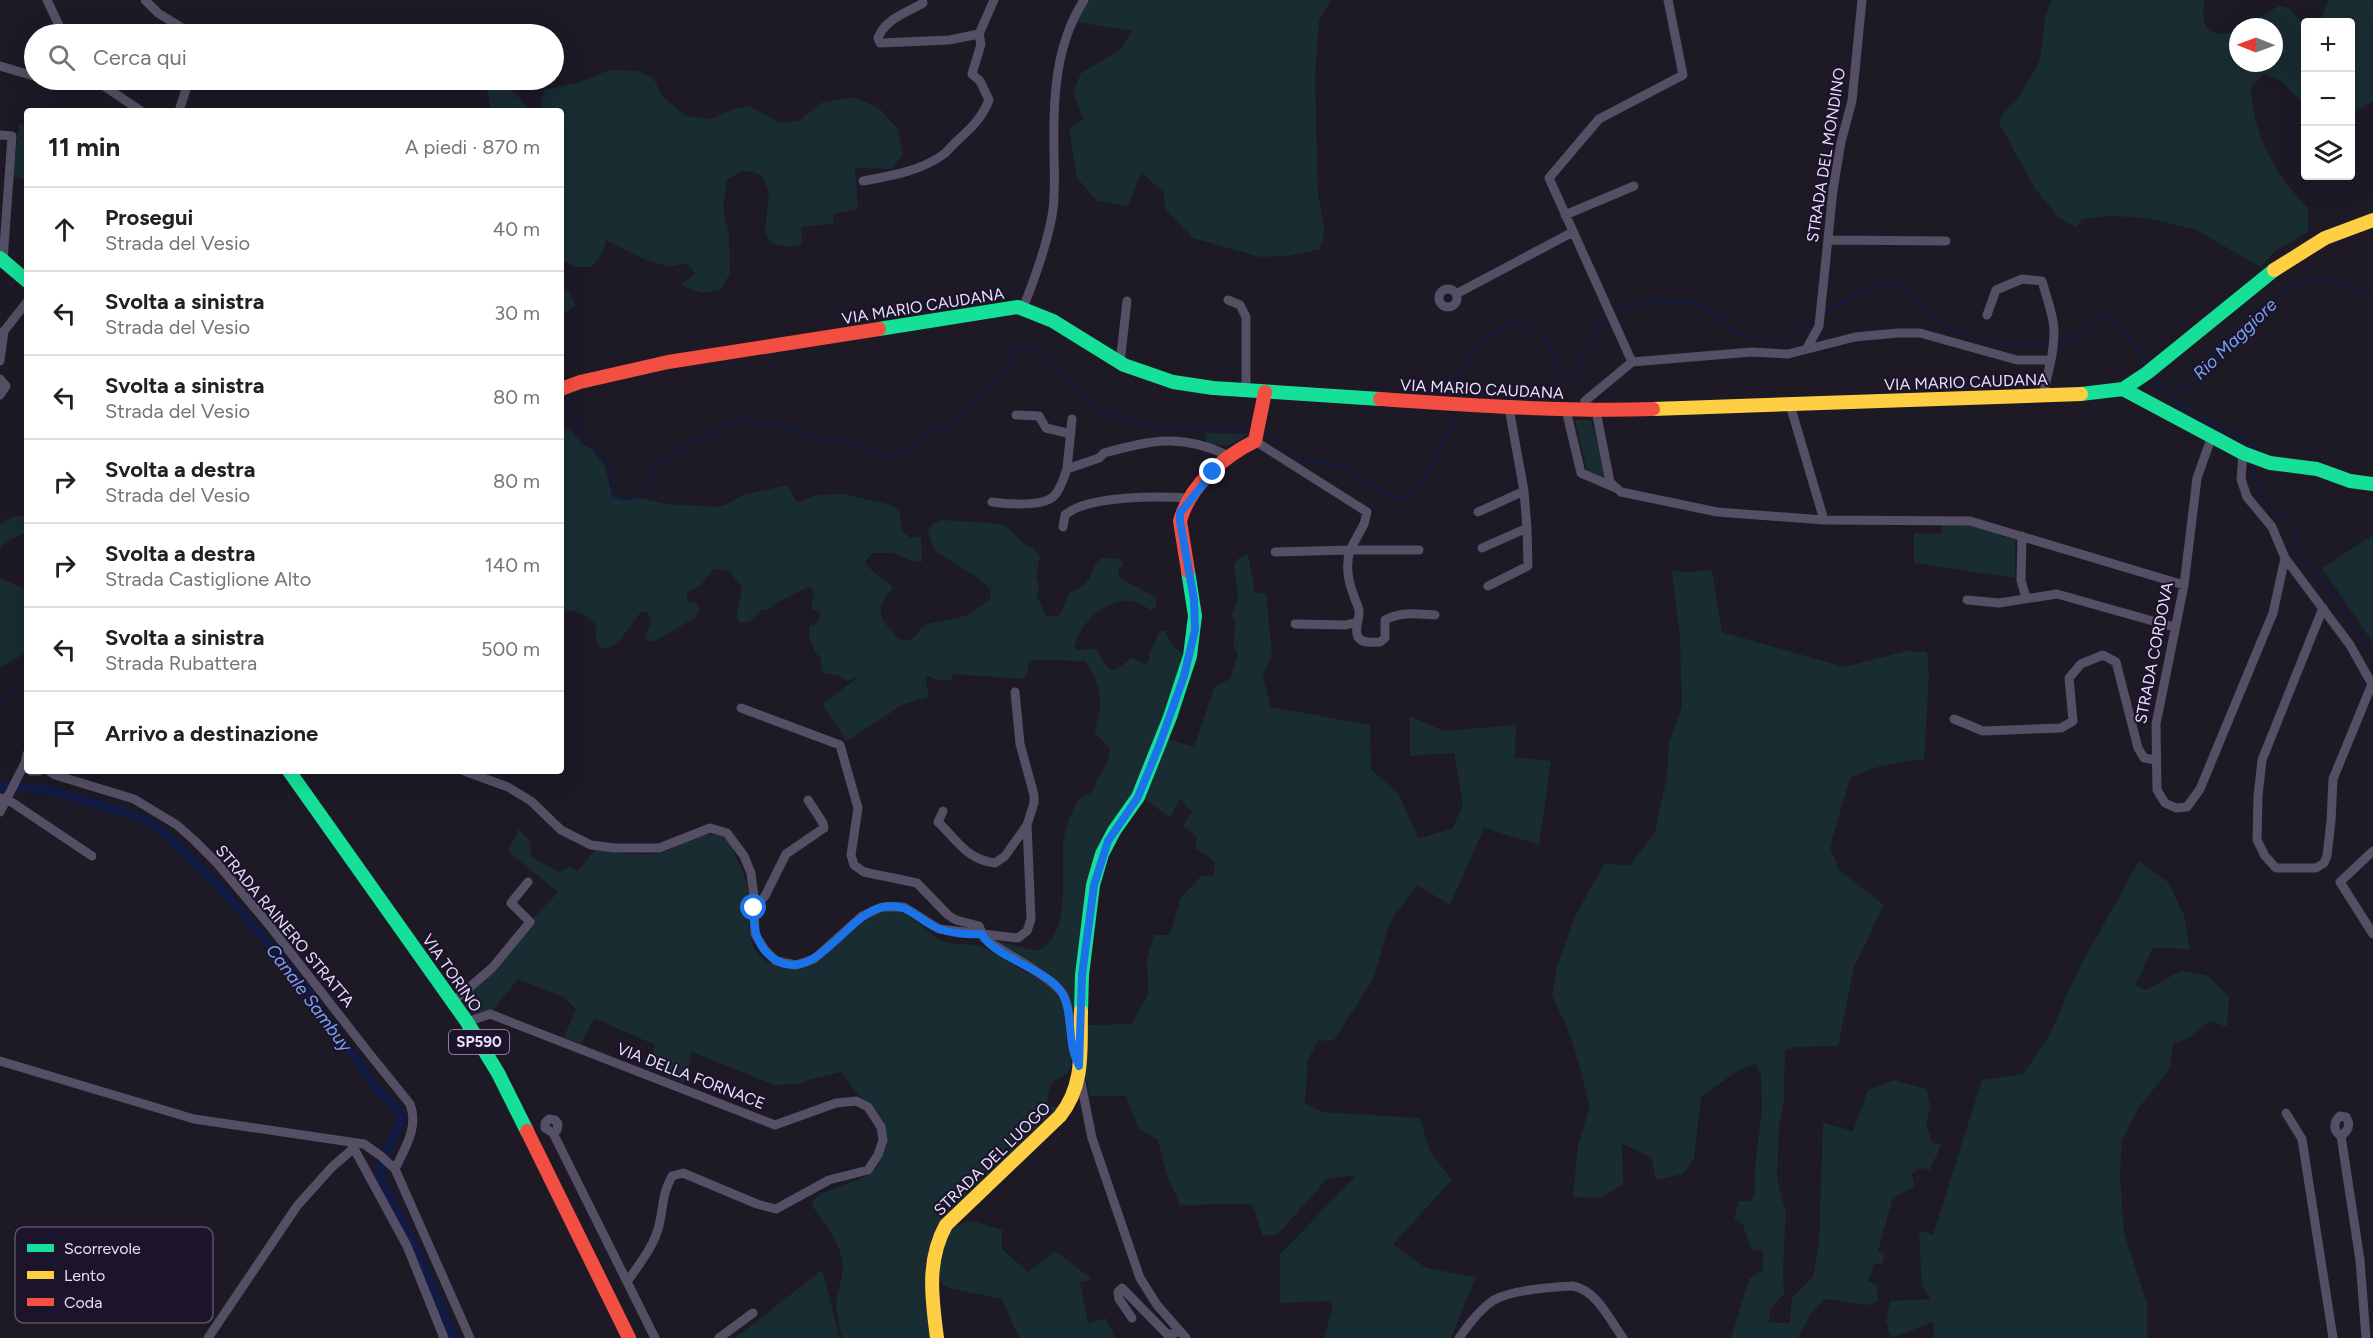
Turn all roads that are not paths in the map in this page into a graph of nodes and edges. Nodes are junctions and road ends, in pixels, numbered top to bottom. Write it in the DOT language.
graph roads {
  1 [pos="47,0"];
  2 [pos="145,0"];
  3 [pos="994,0"];
  4 [pos="1084,0"];
  5 [pos="1668,0"];
  6 [pos="1863,0"];
  7 [pos="923,3"];
  8 [pos="58,24"];
  9 [pos="175,24"];
  10 [pos="979,34"];
  11 [pos="0,66"];
  12 [pos="24,73"];
  13 [pos="110,90"];
  14 [pos="186,90"];
  15 [pos="137,108"];
  16 [pos="180,108"];
  17 [pos="0,135"];
  18 [pos="863,181"];
  19 [pos="1634,186"];
  20 [pos="1565,215"];
  21 [pos="2373,220"];
  22 [pos="1573,232"];
  23 [pos="1828,240"];
  24 [pos="1946,241"];
  25 [pos="2,259"];
  26 [pos="24,278"];
  27 [pos="1456,294"];
  28 [pos="1228,300"];
  29 [pos="1127,301"];
  30 [pos="24,306"];
  31 [pos="1023,308"];
  32 [pos="1987,315"];
  33 [pos="1807,348"];
  34 [pos="2051,360"];
  35 [pos="0,361"];
  36 [pos="1632,362"];
  37 [pos="1120,363"];
  38 [pos="0,379"];
  39 [pos="564,388"];
  40 [pos="2123,390"];
  41 [pos="1246,391"];
  42 [pos="1264,392"];
  43 [pos="0,395"];
  44 [pos="2043,395"];
  45 [pos="1790,405"];
  46 [pos="1509,408"];
  47 [pos="1566,410"];
  48 [pos="1589,411"];
  49 [pos="1016,415"];
  50 [pos="1072,419"];
  51 [pos="1257,433"];
  52 [pos="1071,434"];
  53 [pos="2212,436"];
  54 [pos="2250,455"];
  55 [pos="1229,456"];
  56 [pos="1067,469"];
  57 [pos="2373,484"];
  58 [pos="1618,489"];
  59 [pos="1524,491"];
  60 [pos="1191,498"];
  61 [pos="992,502"];
  62 [pos="1478,512"];
  63 [pos="1824,520"];
  64 [pos="1063,527"];
  65 [pos="1527,528"];
  66 [pos="2022,536"];
  67 [pos="1482,548"];
  68 [pos="1350,550"];
  69 [pos="1419,550"];
  70 [pos="1275,552"];
  71 [pos="2285,558"];
  72 [pos="2184,585"];
  73 [pos="1488,586"];
  74 [pos="2026,598"];
  75 [pos="1967,600"];
  76 [pos="2323,608"];
  77 [pos="1435,615"];
  78 [pos="1357,622"];
  79 [pos="1295,624"];
  80 [pos="2174,627"];
  81 [pos="2372,685"];
  82 [pos="1015,692"];
  83 [pos="741,708"];
  84 [pos="1954,719"];
  85 [pos="2156,760"];
  86 [pos="24,770"];
  87 [pos="54,774"];
  88 [pos="291,774"];
  89 [pos="472,774"];
  90 [pos="6,797"];
  91 [pos="808,800"];
  92 [pos="943,811"];
  93 [pos="0,812"];
  94 [pos="1027,825"];
  95 [pos="2373,851"];
  96 [pos="92,856"];
  97 [pos="528,882"];
  98 [pos="754,908"];
  99 [pos="982,934"];
  100 [pos="2373,934"];
  101 [pos="455,1006"];
  102 [pos="467,1022"];
  103 [pos="0,1061"];
  104 [pos="1079,1071"];
  105 [pos="2286,1113"];
  106 [pos="553,1133"];
  107 [pos="2341,1136"];
  108 [pos="352,1144"];
  109 [pos="395,1169"];
  110 [pos="627,1282"];
  111 [pos="753,1312"];
  112 [pos="1132,1318"];
  113 [pos="1183,1334"];
  114 [pos="208,1338"];
  115 [pos="444,1338"];
  116 [pos="470,1338"];
  117 [pos="629,1338"];
  118 [pos="655,1338"];
  119 [pos="719,1338"];
  120 [pos="937,1338"];
  121 [pos="1459,1338"];
  122 [pos="1623,1338"];
  123 [pos="2333,1338"];
  124 [pos="2366,1338"];
  1 -- 8 [label="street"];
  2 -- 9 [label="street"];
  3 -- 10 [label="street"];
  4 -- 31 [label="street"];
  5 -- 20 [label="street"];
  6 -- 23 [label="street, STRADA DEL MONDINO"];
  7 -- 10 [label="street"];
  10 -- 18 [label="street"];
  11 -- 12 [label="street"];
  13 -- 15 [label="street"];
  14 -- 16 [label="street"];
  17 -- 25 [label="street"];
  19 -- 20 [label="street"];
  20 -- 22 [label="street"];
  21 -- 40 [label="main road, VIA MARIO CAUDANA"];
  22 -- 27 [label="street"];
  22 -- 36 [label="street"];
  23 -- 24 [label="street"];
  23 -- 33 [label="street, STRADA DEL MONDINO"];
  25 -- 26 [label="main road"];
  28 -- 41 [label="street"];
  29 -- 37 [label="street"];
  30 -- 35 [label="street"];
  31 -- 37 [label="main road, VIA MARIO CAUDANA"];
  31 -- 39 [label="main road, VIA MARIO CAUDANA"];
  32 -- 34 [label="street"];
  33 -- 34 [label="street"];
  33 -- 36 [label="street"];
  34 -- 44 [label="street"];
  36 -- 48 [label="street"];
  37 -- 41 [label="main road, VIA MARIO CAUDANA"];
  38 -- 43 [label="street"];
  40 -- 44 [label="main road, VIA MARIO CAUDANA"];
  40 -- 53 [label="main road"];
  41 -- 42 [label="main road, VIA MARIO CAUDANA"];
  42 -- 46 [label="main road, VIA MARIO CAUDANA"];
  42 -- 51 [label="main road"];
  44 -- 45 [label="main road, VIA MARIO CAUDANA"];
  45 -- 48 [label="main road, VIA MARIO CAUDANA"];
  45 -- 63 [label="street"];
  46 -- 47 [label="main road, VIA MARIO CAUDANA"];
  46 -- 59 [label="street"];
  47 -- 48 [label="main road, VIA MARIO CAUDANA"];
  47 -- 58 [label="street"];
  48 -- 58 [label="street"];
  49 -- 52 [label="street"];
  50 -- 52 [label="street"];
  51 -- 55 [label="main road"];
  51 -- 68 [label="street"];
  52 -- 56 [label="street"];
  53 -- 54 [label="main road"];
  53 -- 72 [label="street, STRADA CORDOVA"];
  54 -- 57 [label="main road"];
  54 -- 71 [label="street"];
  55 -- 56 [label="street"];
  55 -- 60 [label="main road"];
  56 -- 61 [label="street"];
  58 -- 63 [label="street"];
  59 -- 62 [label="street"];
  59 -- 65 [label="street"];
  60 -- 64 [label="street"];
  60 -- 104 [label="main road, STRADA DEL LUOGO"];
  63 -- 66 [label="street"];
  65 -- 67 [label="street"];
  65 -- 73 [label="street"];
  66 -- 72 [label="street"];
  66 -- 74 [label="street"];
  68 -- 69 [label="street"];
  68 -- 70 [label="street"];
  68 -- 78 [label="street"];
  71 -- 76 [label="street"];
  71 -- 85 [label="street"];
  72 -- 80 [label="street, STRADA CORDOVA"];
  74 -- 75 [label="street"];
  74 -- 80 [label="street"];
  76 -- 81 [label="street"];
  76 -- 81 [label="street"];
  77 -- 78 [label="street"];
  78 -- 79 [label="street"];
  80 -- 85 [label="street, STRADA CORDOVA"];
  82 -- 94 [label="street"];
  83 -- 99 [label="street"];
  84 -- 85 [label="street, STRADA CORDOVA"];
  86 -- 90 [label="street"];
  87 -- 109 [label="street, STRADA RAINERO STRATTA"];
  88 -- 101 [label="main road, VIA TORINO / SP590"];
  89 -- 98 [label="street"];
  90 -- 93 [label="street"];
  90 -- 96 [label="street"];
  91 -- 98 [label="street"];
  92 -- 94 [label="street"];
  94 -- 99 [label="street"];
  95 -- 100 [label="street"];
  97 -- 101 [label="street"];
  98 -- 99 [label="street"];
  99 -- 104 [label="street"];
  101 -- 102 [label="main road, VIA TORINO / SP590"];
  102 -- 110 [label="street, VIA DELLA FORNACE"];
  102 -- 117 [label="main road, VIA TORINO / SP590"];
  103 -- 108 [label="street"];
  104 -- 113 [label="street"];
  104 -- 120 [label="main road, STRADA DEL LUOGO"];
  105 -- 123 [label="street"];
  106 -- 110 [label="street"];
  107 -- 124 [label="street"];
  108 -- 109 [label="street"];
  108 -- 114 [label="street"];
  108 -- 115 [label="street"];
  109 -- 116 [label="street"];
  110 -- 118 [label="street"];
  111 -- 119 [label="street"];
  112 -- 113 [label="street"];
  121 -- 122 [label="street"];
}
